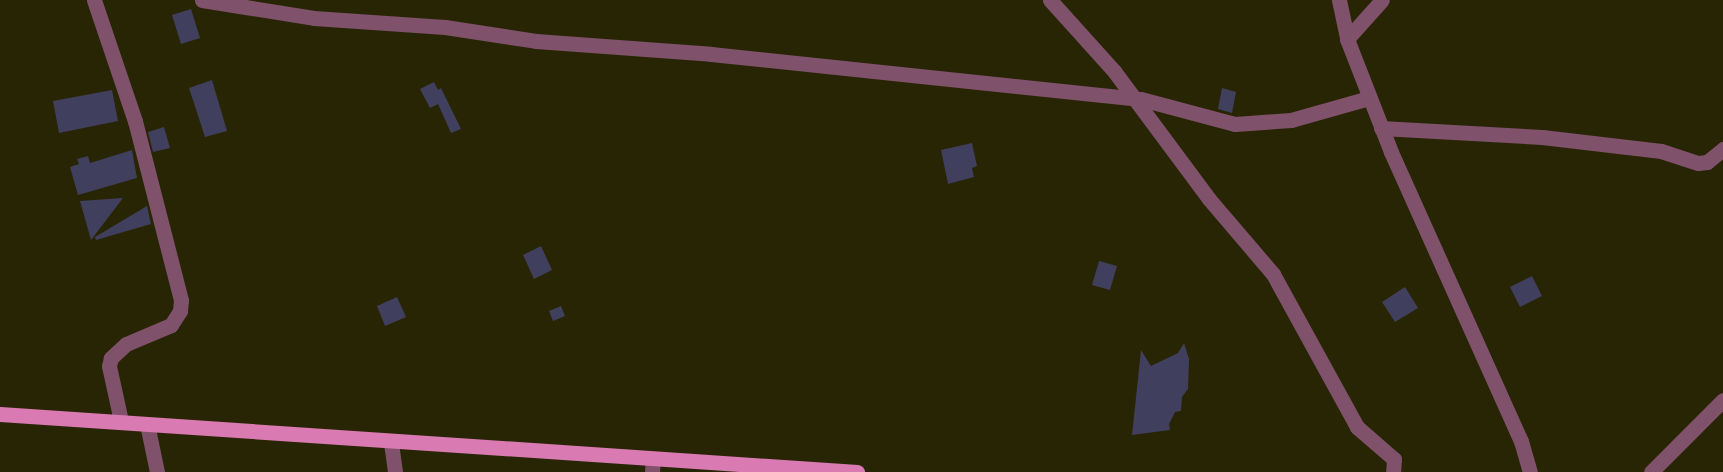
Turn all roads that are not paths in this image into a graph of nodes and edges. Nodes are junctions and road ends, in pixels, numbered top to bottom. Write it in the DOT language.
graph roads {
  1 [pos="94,0"];
  2 [pos="202,0"];
  3 [pos="1050,0"];
  4 [pos="1339,0"];
  5 [pos="1382,0"];
  6 [pos="1347,39"];
  7 [pos="1134,98"];
  8 [pos="1369,98"];
  9 [pos="1381,128"];
  10 [pos="1723,149"];
  11 [pos="1723,400"];
  12 [pos="0,414"];
  13 [pos="121,421"];
  14 [pos="147,424"];
  15 [pos="391,443"];
  16 [pos="652,465"];
  17 [pos="157,472"];
  18 [pos="395,472"];
  19 [pos="857,472"];
  20 [pos="1393,472"];
  21 [pos="1530,472"];
  22 [pos="1651,472"];
  1 -- 13 [label="street"];
  2 -- 7 [label="street"];
  3 -- 7 [label="street"];
  4 -- 6 [label="street"];
  5 -- 6 [label="street"];
  6 -- 8 [label="street"];
  7 -- 8 [label="street"];
  7 -- 20 [label="street"];
  8 -- 9 [label="street"];
  9 -- 10 [label="street"];
  9 -- 21 [label="street"];
  11 -- 22 [label="street"];
  12 -- 13 [label="main road"];
  13 -- 14 [label="main road"];
  14 -- 15 [label="main road"];
  14 -- 17 [label="street"];
  15 -- 16 [label="main road"];
  15 -- 18 [label="street"];
  16 -- 19 [label="main road"];
}
